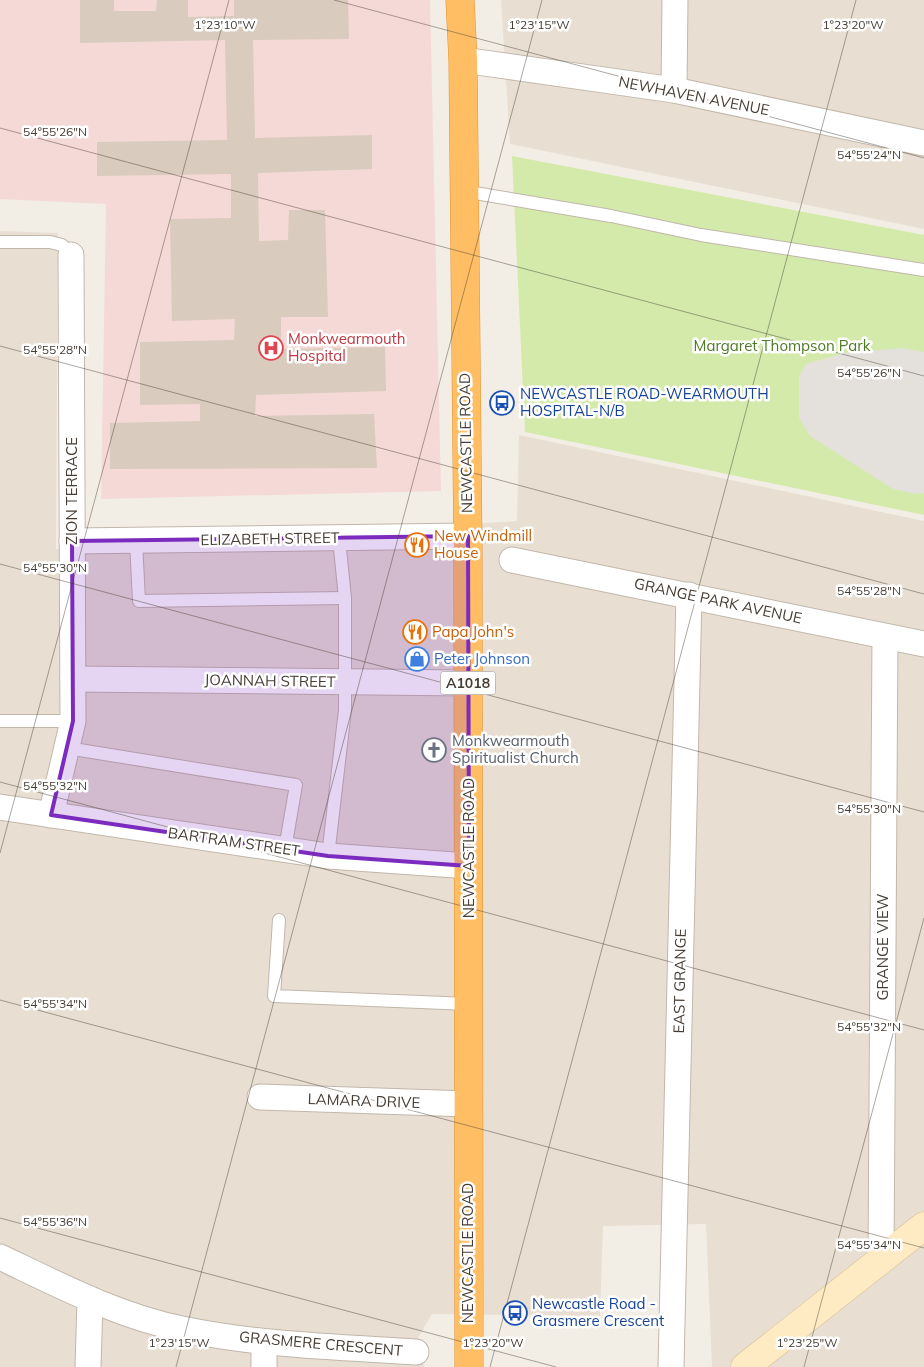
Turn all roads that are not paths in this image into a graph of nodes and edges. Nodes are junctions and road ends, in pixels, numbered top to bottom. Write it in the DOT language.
graph roads {
  1 [pos="460,0"];
  2 [pos="675,0"];
  3 [pos="463,60"];
  4 [pos="674,90"];
  5 [pos="924,143"];
  6 [pos="462,191"];
  7 [pos="0,242"];
  8 [pos="70,255"];
  9 [pos="924,270"];
  10 [pos="468,536"];
  11 [pos="339,538"];
  12 [pos="72,541"];
  13 [pos="136,541"];
  14 [pos="512,560"];
  15 [pos="689,595"];
  16 [pos="345,598"];
  17 [pos="885,637"];
  18 [pos="924,644"];
  19 [pos="73,679"];
  20 [pos="344,682"];
  21 [pos="468,683"];
  22 [pos="0,721"];
  23 [pos="73,721"];
  24 [pos="67,748"];
  25 [pos="0,807"];
  26 [pos="51,815"];
  27 [pos="285,849"];
  28 [pos="328,856"];
  29 [pos="469,866"];
  30 [pos="279,920"];
  31 [pos="469,1004"];
  32 [pos="260,1097"];
  33 [pos="468,1104"];
  34 [pos="924,1226"];
  35 [pos="0,1256"];
  36 [pos="882,1258"];
  37 [pos="90,1300"];
  38 [pos="264,1342"];
  39 [pos="416,1352"];
  40 [pos="88,1367"];
  41 [pos="264,1367"];
  42 [pos="469,1367"];
  43 [pos="671,1367"];
  44 [pos="745,1367"];
  1 -- 3 [label="highway, NEWCASTLE ROAD / A1018"];
  2 -- 4 [label="street"];
  3 -- 4 [label="street, NEWHAVEN AVENUE"];
  3 -- 6 [label="highway, NEWCASTLE ROAD / A1018"];
  4 -- 5 [label="street, NEWHAVEN AVENUE"];
  6 -- 9 [label="lane"];
  6 -- 10 [label="highway, NEWCASTLE ROAD / A1018"];
  7 -- 8 [label="lane"];
  8 -- 12 [label="street, ZION TERRACE"];
  10 -- 11 [label="street, ELIZABETH STREET"];
  10 -- 21 [label="highway, NEWCASTLE ROAD / A1018"];
  11 -- 13 [label="street, ELIZABETH STREET"];
  11 -- 16 [label="lane"];
  12 -- 13 [label="street, ELIZABETH STREET"];
  12 -- 19 [label="street, ZION TERRACE"];
  13 -- 16 [label="lane"];
  14 -- 15 [label="street, GRANGE PARK AVENUE"];
  15 -- 17 [label="street, GRANGE PARK AVENUE"];
  15 -- 43 [label="street, EAST GRANGE"];
  16 -- 20 [label="lane"];
  17 -- 18 [label="street, GRANGE PARK AVENUE"];
  17 -- 36 [label="street, GRANGE VIEW"];
  19 -- 20 [label="street, JOANNAH STREET"];
  19 -- 23 [label="street, ZION TERRACE"];
  20 -- 21 [label="street, JOANNAH STREET"];
  20 -- 28 [label="lane"];
  21 -- 29 [label="highway, NEWCASTLE ROAD / A1018"];
  22 -- 23 [label="lane"];
  23 -- 24 [label="street, ZION TERRACE"];
  24 -- 26 [label="street, ZION TERRACE"];
  24 -- 27 [label="lane"];
  25 -- 26 [label="street, BARTRAM STREET"];
  26 -- 27 [label="street, BARTRAM STREET"];
  27 -- 28 [label="street, BARTRAM STREET"];
  28 -- 29 [label="street, BARTRAM STREET"];
  29 -- 31 [label="highway, NEWCASTLE ROAD / A1018"];
  30 -- 31 [label="lane"];
  31 -- 33 [label="highway, NEWCASTLE ROAD / A1018"];
  32 -- 33 [label="street, LAMARA DRIVE"];
  33 -- 42 [label="highway, NEWCASTLE ROAD / A1018"];
  34 -- 36 [label="main road"];
  35 -- 37 [label="street, GRASMERE CRESCENT"];
  36 -- 44 [label="main road"];
  37 -- 38 [label="street, GRASMERE CRESCENT"];
  37 -- 40 [label="street"];
  38 -- 39 [label="street, GRASMERE CRESCENT"];
  38 -- 41 [label="street"];
}
